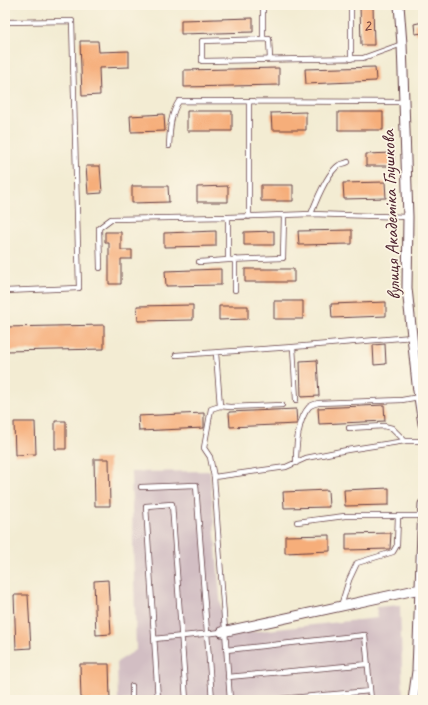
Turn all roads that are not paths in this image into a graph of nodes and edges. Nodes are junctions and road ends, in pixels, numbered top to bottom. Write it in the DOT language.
graph roads {
  1 [pos="263,5"];
  2 [pos="350,5"];
  3 [pos="399,5"];
  4 [pos="5,22"];
  5 [pos="263,39"];
  6 [pos="402,44"];
  7 [pos="351,58"];
  8 [pos="270,59"];
  9 [pos="249,100"];
  10 [pos="404,102"];
  11 [pos="169,146"];
  12 [pos="348,162"];
  13 [pos="311,214"];
  14 [pos="284,216"];
  15 [pos="408,216"];
  16 [pos="249,217"];
  17 [pos="228,218"];
  18 [pos="235,259"];
  19 [pos="228,260"];
  20 [pos="199,262"];
  21 [pos="100,268"];
  22 [pos="5,290"];
  23 [pos="235,290"];
  24 [pos="412,337"];
  25 [pos="293,347"];
  26 [pos="216,352"];
  27 [pos="176,355"];
  28 [pos="419,397"];
  29 [pos="296,400"];
  30 [pos="282,405"];
  31 [pos="220,406"];
  32 [pos="423,424"];
  33 [pos="349,428"];
  34 [pos="405,441"];
  35 [pos="423,441"];
  36 [pos="296,462"];
  37 [pos="214,477"];
  38 [pos="141,487"];
  39 [pos="423,504"];
  40 [pos="398,516"];
  41 [pos="423,516"];
  42 [pos="297,522"];
  43 [pos="420,589"];
  44 [pos="341,606"];
  45 [pos="224,631"];
  46 [pos="208,634"];
  47 [pos="181,636"];
  48 [pos="154,639"];
  49 [pos="226,650"];
  50 [pos="368,664"];
  51 [pos="228,677"];
  52 [pos="132,686"];
  53 [pos="370,690"];
  54 [pos="132,700"];
  55 [pos="158,700"];
  56 [pos="186,700"];
  57 [pos="212,700"];
  58 [pos="230,700"];
  59 [pos="269,700"];
  60 [pos="371,700"];
  61 [pos="413,700"];
  1 -- 5 [label="lane"];
  2 -- 7 [label="lane"];
  3 -- 6 [label="street, вулиця Академіка Глушкова"];
  4 -- 22 [label="lane"];
  5 -- 8 [label="lane"];
  5 -- 8 [label="lane"];
  6 -- 7 [label="lane"];
  6 -- 10 [label="street, вулиця Академіка Глушкова"];
  7 -- 8 [label="lane"];
  9 -- 10 [label="lane"];
  9 -- 11 [label="lane"];
  9 -- 16 [label="lane"];
  10 -- 15 [label="street, вулиця Академіка Глушкова"];
  12 -- 13 [label="lane"];
  13 -- 14 [label="lane"];
  13 -- 15 [label="lane"];
  14 -- 16 [label="lane"];
  14 -- 18 [label="lane"];
  15 -- 24 [label="street, вулиця Академіка Глушкова"];
  16 -- 17 [label="lane"];
  17 -- 19 [label="lane"];
  17 -- 21 [label="lane"];
  18 -- 19 [label="lane"];
  18 -- 23 [label="lane"];
  19 -- 20 [label="lane"];
  24 -- 25 [label="lane"];
  24 -- 28 [label="street, вулиця Академіка Глушкова"];
  25 -- 26 [label="lane"];
  25 -- 29 [label="lane"];
  26 -- 27 [label="lane"];
  26 -- 31 [label="lane"];
  28 -- 32 [label="street, вулиця Академіка Глушкова"];
  28 -- 36 [label="lane"];
  30 -- 31 [label="lane"];
  31 -- 37 [label="lane"];
  33 -- 34 [label="lane"];
  34 -- 35 [label="lane"];
  34 -- 36 [label="lane"];
  36 -- 37 [label="lane"];
  37 -- 45 [label="lane"];
  38 -- 46 [label="lane"];
  39 -- 41 [label="street"];
  40 -- 41 [label="lane"];
  40 -- 42 [label="lane"];
  40 -- 44 [label="lane"];
  41 -- 43 [label="street"];
  43 -- 44 [label="street"];
  43 -- 61 [label="street"];
  44 -- 45 [label="street"];
  45 -- 46 [label="lane"];
  45 -- 49 [label="lane"];
  46 -- 47 [label="lane"];
  46 -- 57 [label="lane"];
  47 -- 48 [label="lane"];
  47 -- 48 [label="lane"];
  47 -- 56 [label="lane"];
  48 -- 55 [label="lane"];
  49 -- 50 [label="lane"];
  49 -- 51 [label="lane"];
  50 -- 51 [label="lane"];
  50 -- 53 [label="lane"];
  51 -- 58 [label="lane"];
  52 -- 54 [label="lane"];
  53 -- 59 [label="lane"];
  53 -- 60 [label="lane"];
}
